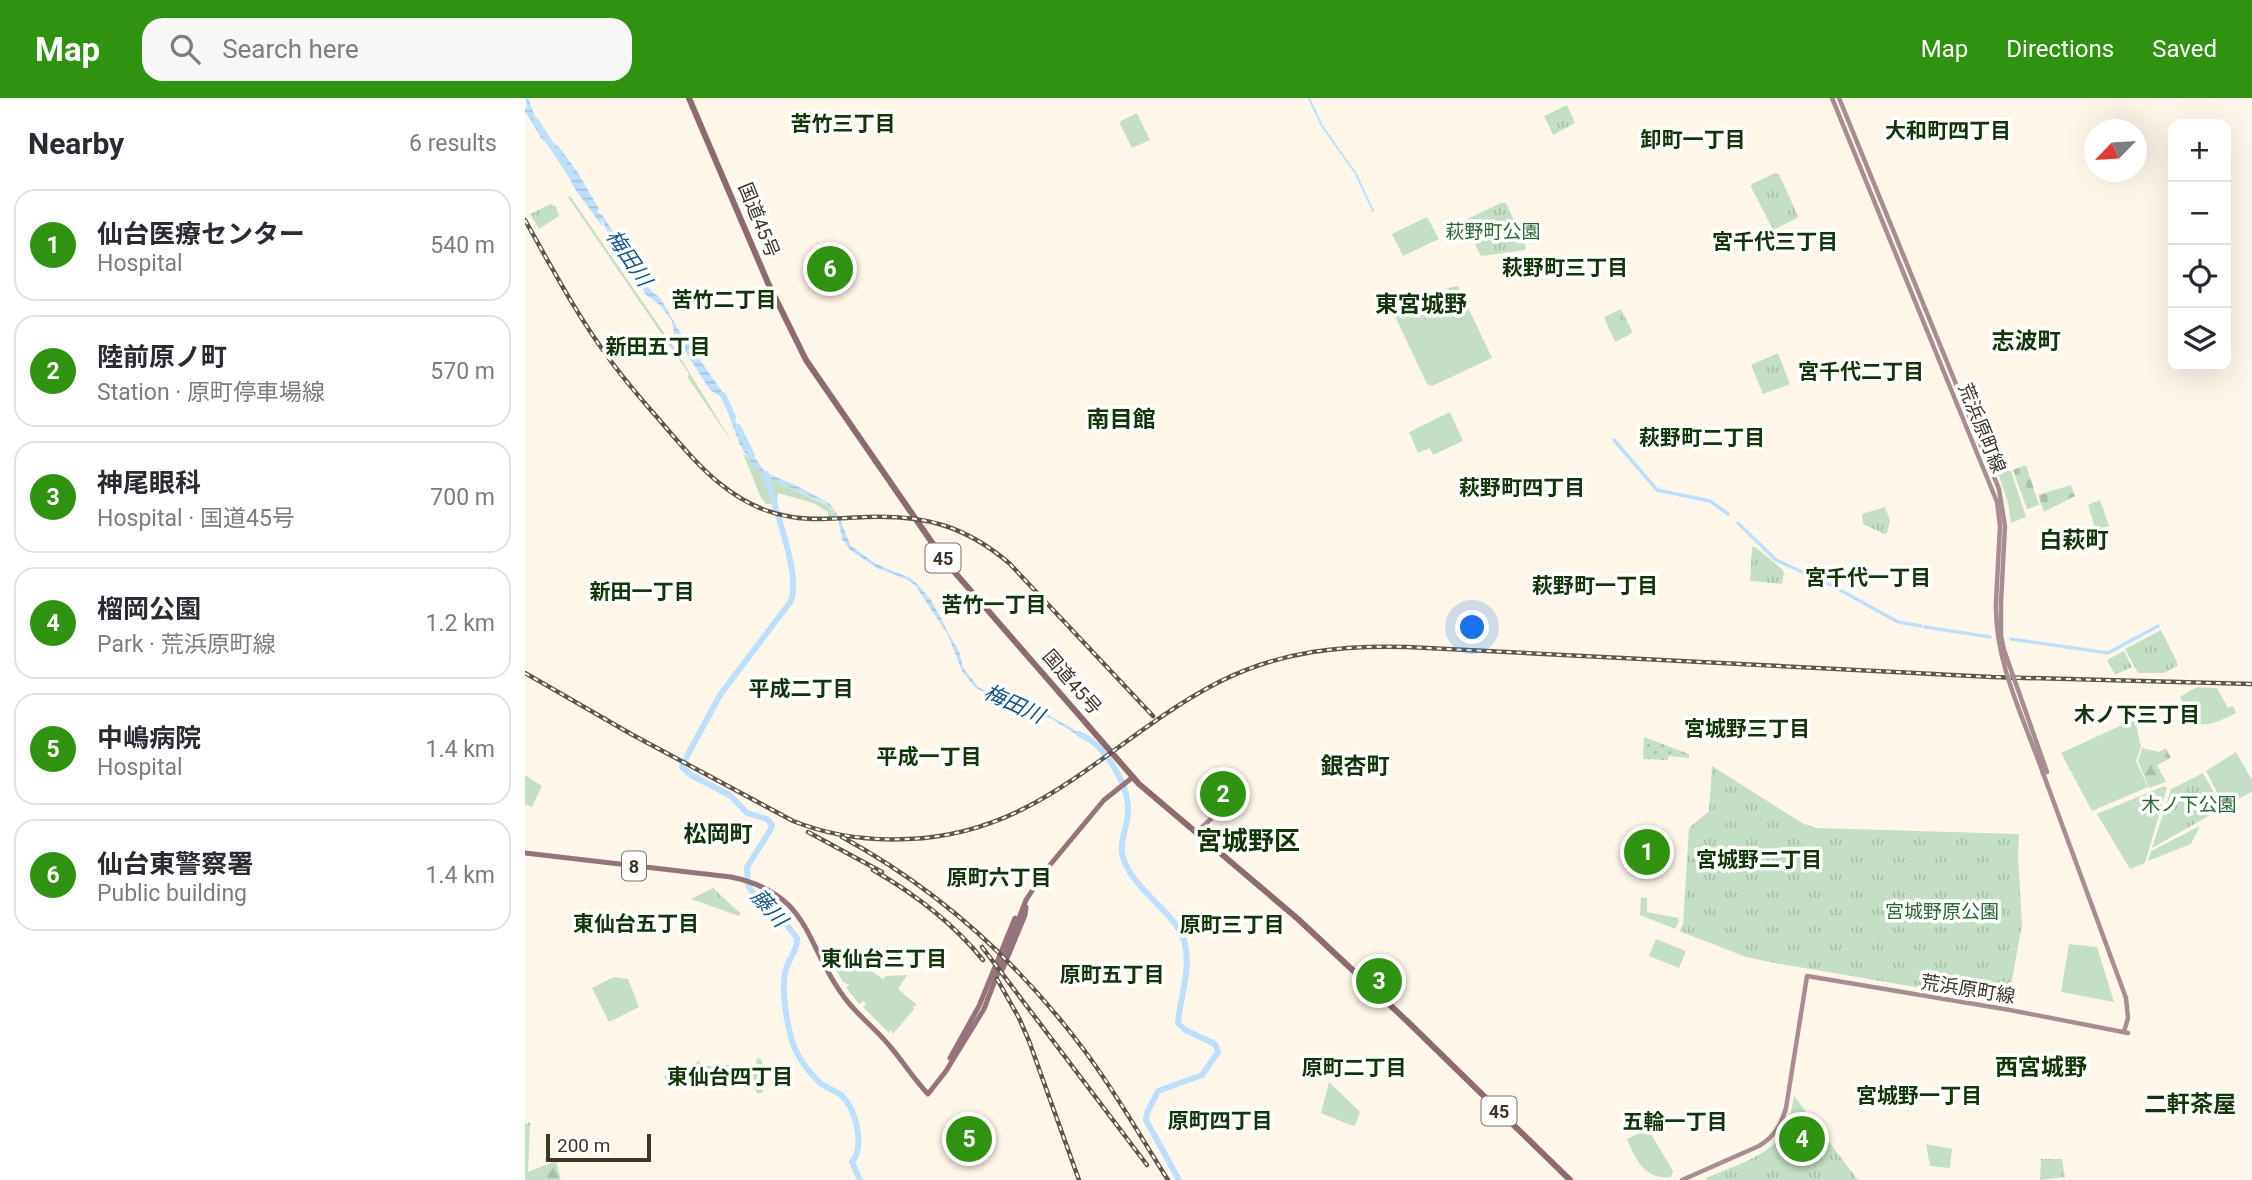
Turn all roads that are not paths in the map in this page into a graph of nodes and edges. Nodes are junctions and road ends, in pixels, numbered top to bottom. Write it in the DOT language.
graph roads {
  1 [pos="689,98"];
  2 [pos="1832,98"];
  3 [pos="1839,98"];
  4 [pos="1998,602"];
  5 [pos="1130,779"];
  6 [pos="1213,817"];
  7 [pos="1196,832"];
  8 [pos="525,853"];
  9 [pos="1026,900"];
  10 [pos="965,1047"];
  11 [pos="1570,1180"];
  12 [pos="1682,1180"];
  1 -- 5 [label="highway, 国道45号 / 45"];
  2 -- 4 [label="main road, 荒浜原町線"];
  3 -- 4 [label="main road, 荒浜原町線"];
  4 -- 12 [label="main road, 荒浜原町線, bridge"];
  5 -- 7 [label="highway, 国道45号 / 45"];
  5 -- 9 [label="main road, 8"];
  6 -- 7 [label="main road"];
  7 -- 11 [label="highway, 国道45号 / 45"];
  8 -- 9 [label="main road, 8"];
  9 -- 10 [label="main road"];
}
